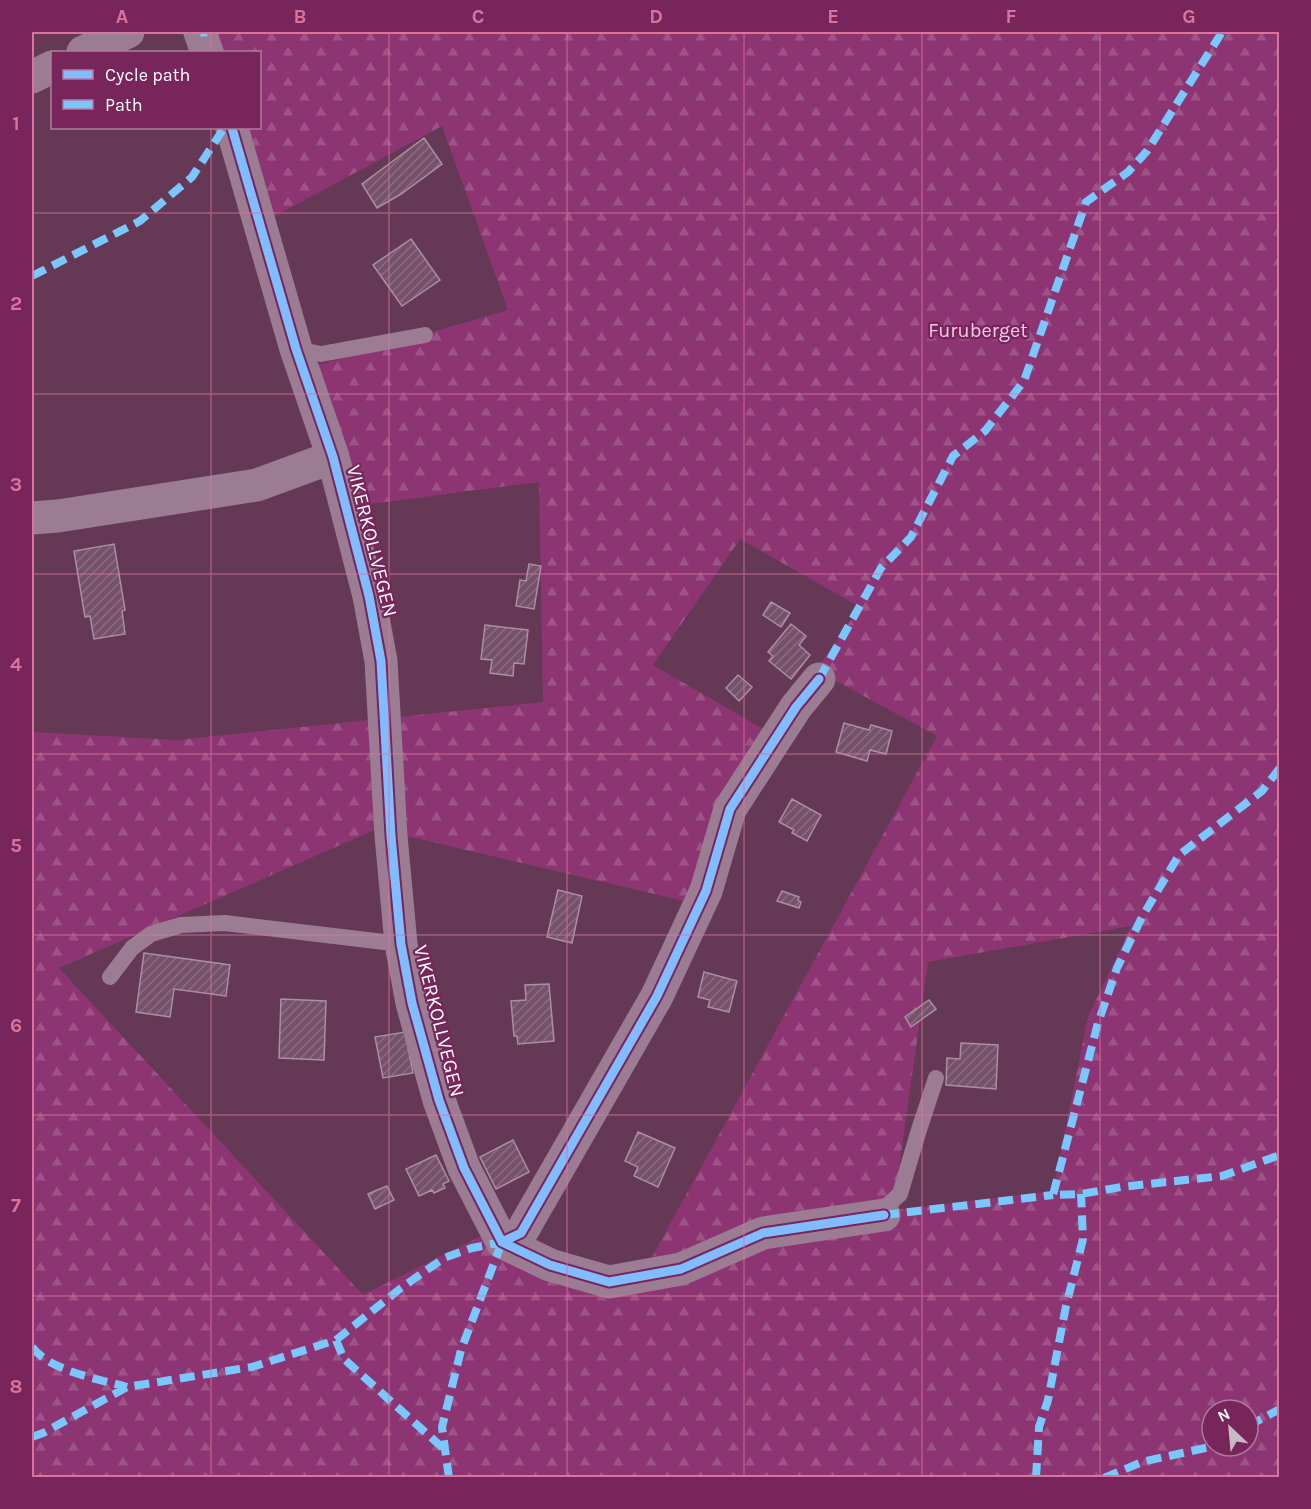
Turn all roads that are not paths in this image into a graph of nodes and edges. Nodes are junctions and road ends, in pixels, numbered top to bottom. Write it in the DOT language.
graph roads {
  1 [pos="128,32"];
  2 [pos="200,32"];
  3 [pos="85,51"];
  4 [pos="207,51"];
  5 [pos="51,68"];
  6 [pos="32,77"];
  7 [pos="232,129"];
  8 [pos="425,335"];
  9 [pos="296,349"];
  10 [pos="333,457"];
  11 [pos="32,518"];
  12 [pos="819,679"];
  13 [pos="401,944"];
  14 [pos="110,977"];
  15 [pos="936,1078"];
  16 [pos="880,1215"];
  17 [pos="502,1242"];
  1 -- 3 [label="street"];
  2 -- 4 [label="street"];
  5 -- 6 [label="street"];
  7 -- 9 [label="street, VIKERKOLLVEGEN"];
  8 -- 9 [label="lane"];
  9 -- 10 [label="street, VIKERKOLLVEGEN"];
  10 -- 11 [label="street"];
  10 -- 13 [label="street, VIKERKOLLVEGEN"];
  12 -- 17 [label="street"];
  13 -- 14 [label="lane"];
  13 -- 17 [label="street, VIKERKOLLVEGEN"];
  15 -- 16 [label="lane"];
  16 -- 17 [label="street"];
}
